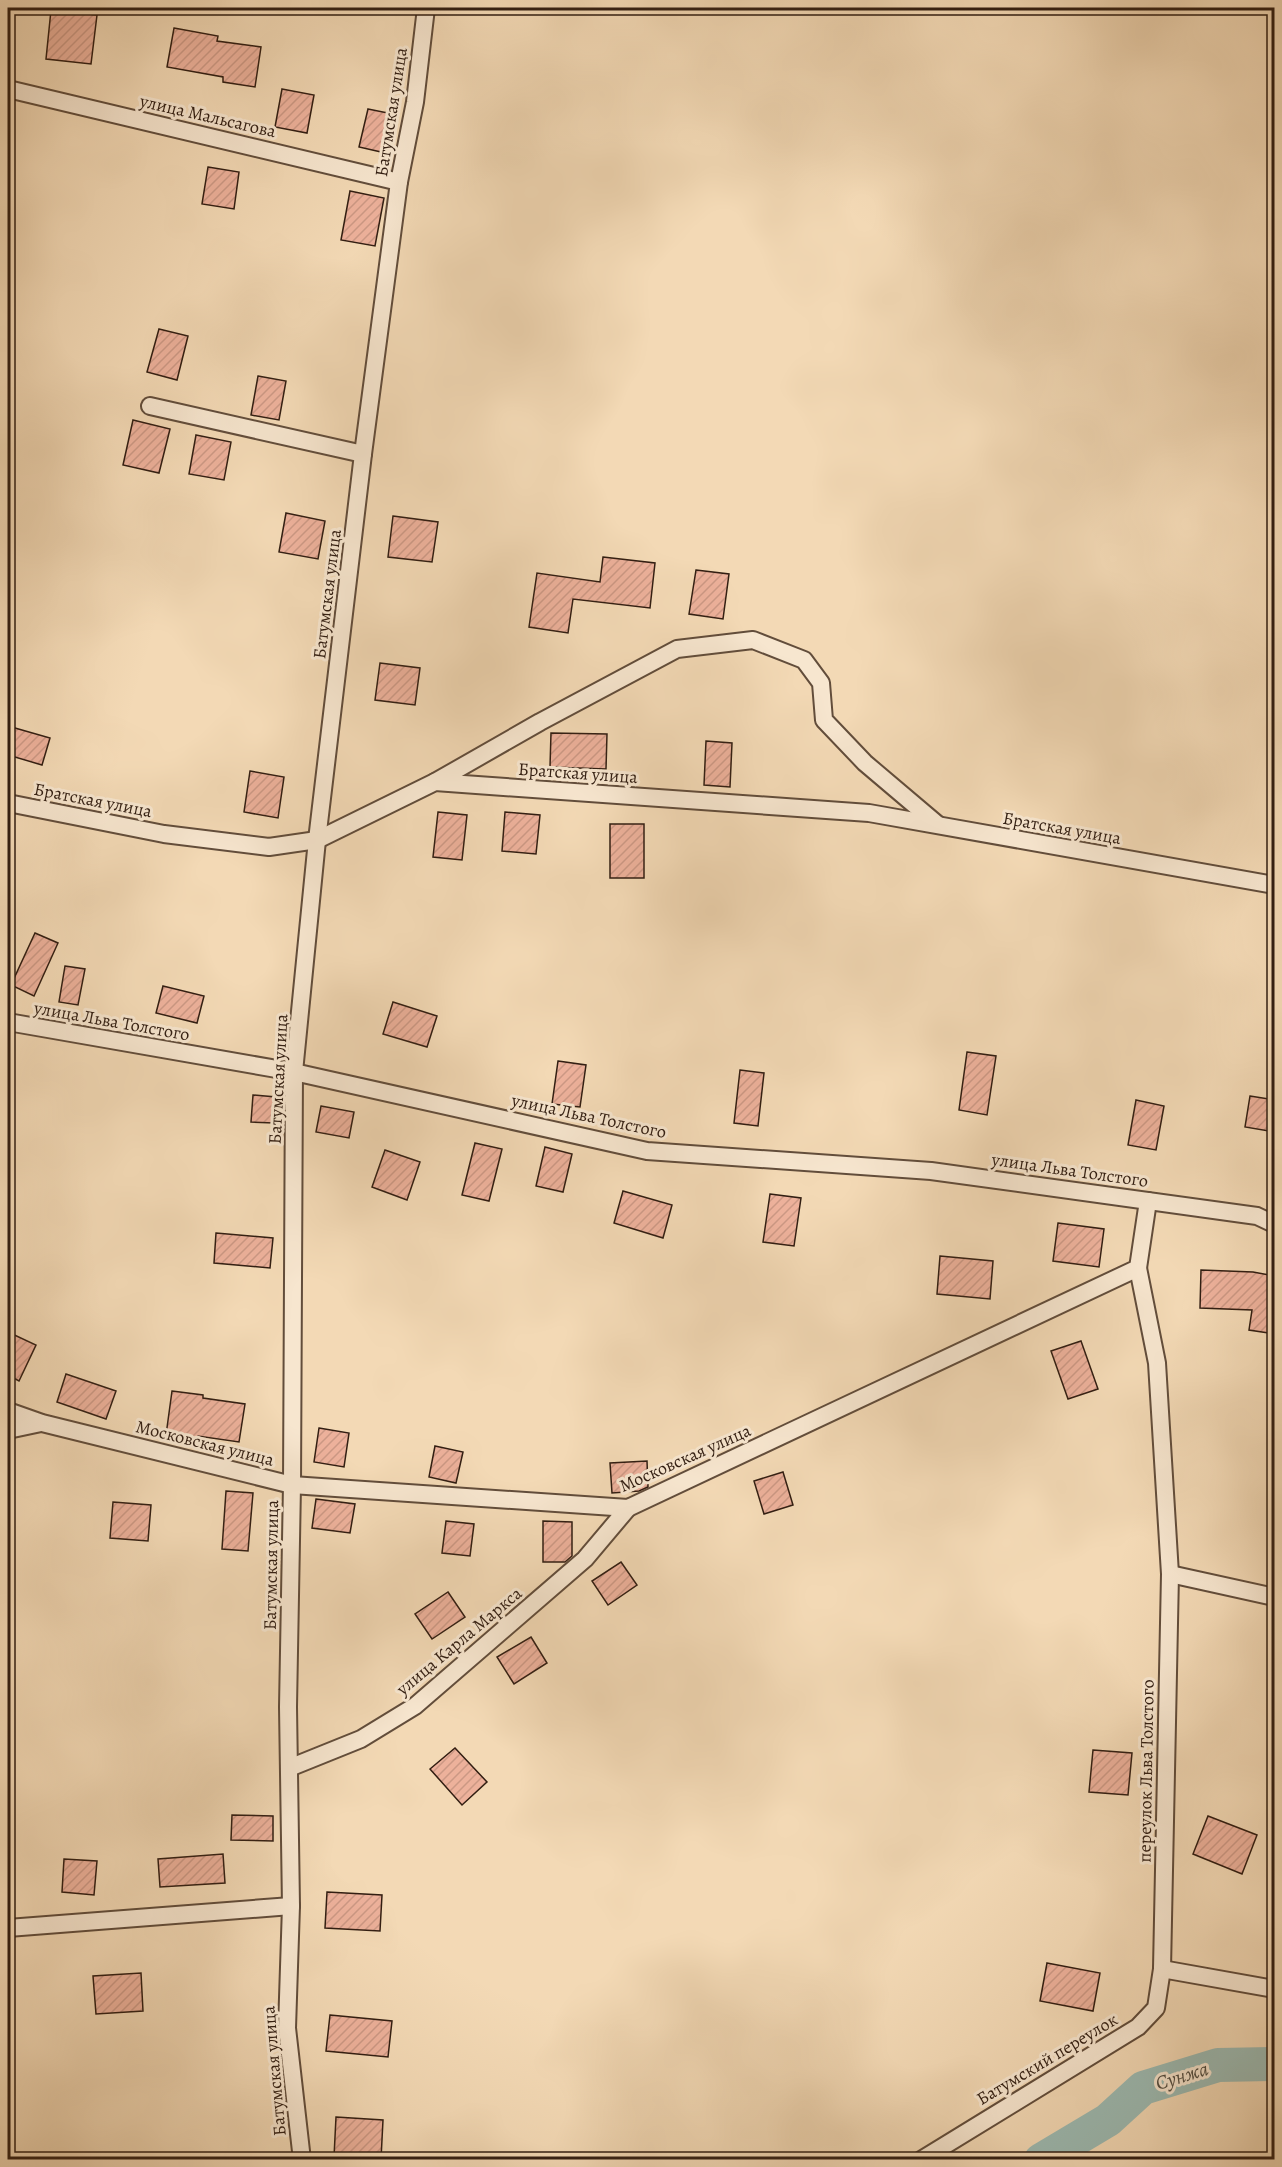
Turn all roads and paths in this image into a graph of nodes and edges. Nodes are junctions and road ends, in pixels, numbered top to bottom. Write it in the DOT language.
graph roads {
  1 [pos="426,8"];
  2 [pos="8,88"];
  3 [pos="399,182"];
  4 [pos="150,406"];
  5 [pos="363,454"];
  6 [pos="435,782"];
  7 [pos="8,803"];
  8 [pos="938,825"];
  9 [pos="317,840"];
  10 [pos="1275,885"];
  11 [pos="8,1022"];
  12 [pos="294,1072"];
  13 [pos="1148,1201"];
  14 [pos="1275,1224"];
  15 [pos="1138,1269"];
  16 [pos="8,1411"];
  17 [pos="42,1423"];
  18 [pos="8,1431"];
  19 [pos="292,1485"];
  20 [pos="628,1508"];
  21 [pos="1170,1574"];
  22 [pos="1275,1597"];
  23 [pos="289,1768"];
  24 [pos="291,1906"];
  25 [pos="8,1928"];
  26 [pos="1162,1969"];
  27 [pos="1275,1989"];
  28 [pos="302,2160"];
  29 [pos="921,2160"];
  1 -- 3 [label="street, Батумская улица"];
  2 -- 3 [label="street, улица Мальсагова"];
  3 -- 5 [label="street, Батумская улица"];
  4 -- 5 [label="street"];
  5 -- 9 [label="street, Батумская улица"];
  6 -- 8 [label="street, Братская улица"];
  6 -- 8 [label="street"];
  6 -- 9 [label="street, Братская улица"];
  7 -- 9 [label="street, Братская улица"];
  8 -- 10 [label="street, Братская улица"];
  9 -- 12 [label="street, Батумская улица"];
  11 -- 12 [label="street, улица Льва Толстого"];
  12 -- 13 [label="street, улица Льва Толстого"];
  12 -- 19 [label="street, Батумская улица"];
  13 -- 14 [label="street, улица Льва Толстого"];
  13 -- 15 [label="street"];
  15 -- 20 [label="street, Московская улица"];
  15 -- 21 [label="street, переулок Льва Толстого"];
  16 -- 17 [label="street, Московская улица"];
  17 -- 18 [label="street"];
  17 -- 19 [label="street, Московская улица"];
  19 -- 20 [label="street, Московская улица"];
  19 -- 23 [label="street, Батумская улица"];
  20 -- 23 [label="street, улица Карла Маркса"];
  21 -- 22 [label="street"];
  21 -- 26 [label="street, переулок Льва Толстого"];
  23 -- 24 [label="street, Батумская улица"];
  24 -- 25 [label="street"];
  24 -- 28 [label="street, Батумская улица"];
  26 -- 27 [label="street"];
  26 -- 29 [label="street, Батумский переулок"];
}
